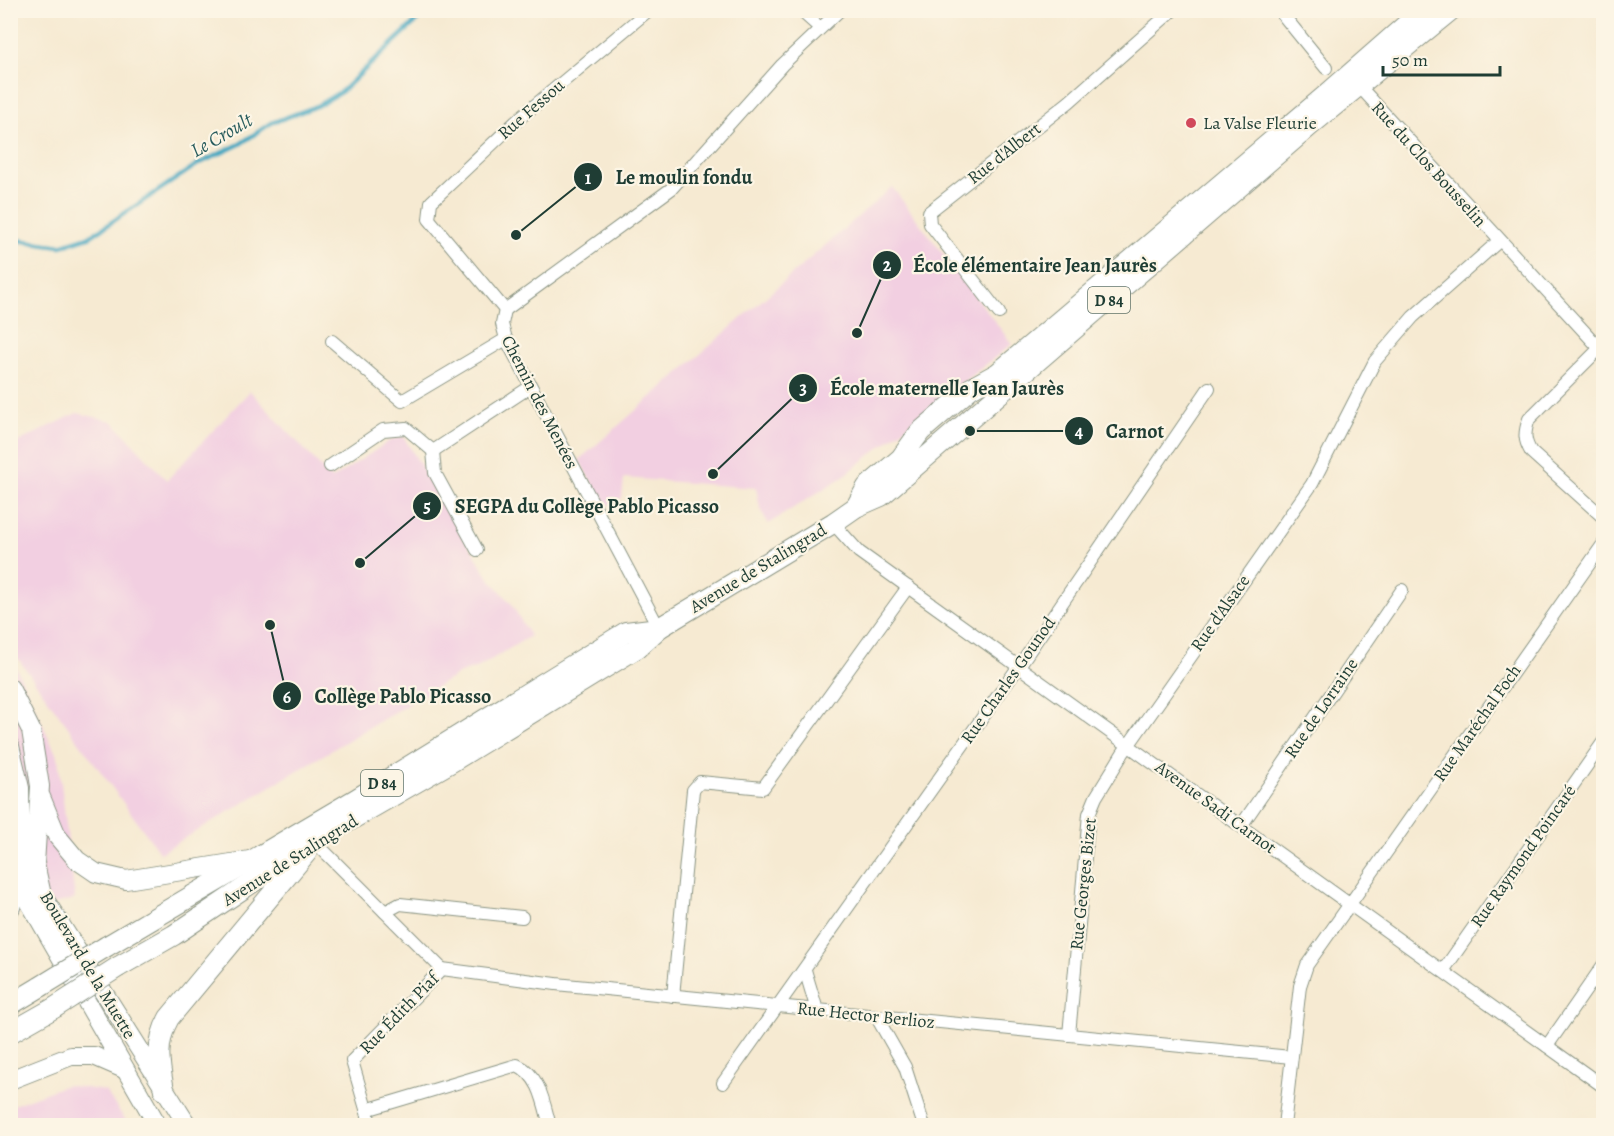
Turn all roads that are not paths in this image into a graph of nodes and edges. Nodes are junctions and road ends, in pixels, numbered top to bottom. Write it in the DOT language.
graph roads {
  1 [pos="649,10"];
  2 [pos="800,10"];
  3 [pos="840,10"];
  4 [pos="1173,10"];
  5 [pos="1279,10"];
  6 [pos="1423,10"];
  7 [pos="1451,10"];
  8 [pos="820,28"];
  9 [pos="1326,68"];
  10 [pos="1360,87"];
  11 [pos="429,219"];
  12 [pos="1499,242"];
  13 [pos="505,310"];
  14 [pos="999,313"];
  15 [pos="506,339"];
  16 [pos="332,341"];
  17 [pos="1601,351"];
  18 [pos="530,387"];
  19 [pos="1209,388"];
  20 [pos="433,452"];
  21 [pos="330,466"];
  22 [pos="1312,484"];
  23 [pos="856,507"];
  24 [pos="1604,518"];
  25 [pos="833,524"];
  26 [pos="1604,543"];
  27 [pos="477,550"];
  28 [pos="908,587"];
  29 [pos="1402,590"];
  30 [pos="659,628"];
  31 [pos="1019,666"];
  32 [pos="10,688"];
  33 [pos="1604,741"];
  34 [pos="1129,744"];
  35 [pos="10,746"];
  36 [pos="41,797"];
  37 [pos="1241,826"];
  38 [pos="314,841"];
  39 [pos="250,860"];
  40 [pos="21,868"];
  41 [pos="1350,902"];
  42 [pos="10,907"];
  43 [pos="385,912"];
  44 [pos="522,917"];
  45 [pos="1604,964"];
  46 [pos="442,969"];
  47 [pos="805,970"];
  48 [pos="1443,971"];
  49 [pos="673,996"];
  50 [pos="10,1005"];
  51 [pos="777,1006"];
  52 [pos="817,1010"];
  53 [pos="876,1016"];
  54 [pos="10,1033"];
  55 [pos="1069,1035"];
  56 [pos="1547,1046"];
  57 [pos="1291,1057"];
  58 [pos="124,1069"];
  59 [pos="10,1080"];
  60 [pos="723,1083"];
  61 [pos="1604,1087"];
  62 [pos="164,1090"];
  63 [pos="366,1110"];
  64 [pos="158,1125"];
  65 [pos="188,1125"];
  66 [pos="371,1125"];
  67 [pos="550,1125"];
  68 [pos="924,1125"];
  69 [pos="1284,1125"];
  1 -- 11 [label="street, Rue Fessou"];
  2 -- 8 [label="street"];
  3 -- 8 [label="street"];
  4 -- 14 [label="street, Rue d'Albert"];
  5 -- 9 [label="street"];
  6 -- 23 [label="main road, Avenue de Stalingrad / D 84"];
  7 -- 10 [label="main road, Avenue de Stalingrad / D 84"];
  8 -- 13 [label="street"];
  10 -- 12 [label="street, Rue du Clos Bousselin"];
  10 -- 23 [label="main road, Avenue de Stalingrad / D 84"];
  11 -- 13 [label="street, Chemin des Menées"];
  12 -- 17 [label="street, Rue du Clos Bousselin"];
  12 -- 22 [label="street, Rue du Clos Bousselin"];
  13 -- 15 [label="street, Chemin des Menées"];
  15 -- 16 [label="street"];
  15 -- 18 [label="street, Chemin des Menées"];
  17 -- 24 [label="street"];
  18 -- 20 [label="street"];
  18 -- 30 [label="street, Chemin des Menées"];
  19 -- 31 [label="street, Rue Charles Gounod"];
  20 -- 21 [label="street"];
  20 -- 27 [label="street"];
  22 -- 34 [label="street, Rue d'Alsace"];
  23 -- 25 [label="main road, Avenue de Stalingrad / D 84"];
  25 -- 28 [label="street, Avenue Sadi Carnot"];
  25 -- 30 [label="main road, Avenue de Stalingrad / D 84"];
  26 -- 41 [label="street, Rue Maréchal Foch"];
  28 -- 31 [label="street, Avenue Sadi Carnot"];
  28 -- 49 [label="street"];
  29 -- 37 [label="street, Rue de Lorraine"];
  30 -- 38 [label="main road, Avenue de Stalingrad / D 84"];
  30 -- 39 [label="main road, Avenue de Stalingrad / D 84"];
  31 -- 34 [label="street, Avenue Sadi Carnot"];
  31 -- 47 [label="street, Rue Charles Gounod"];
  32 -- 36 [label="main road, Boulevard de la Muette"];
  33 -- 48 [label="street, Rue Raymond Poincaré"];
  34 -- 37 [label="street, Avenue Sadi Carnot"];
  34 -- 55 [label="street, Rue Georges Bizet"];
  35 -- 40 [label="main road, Boulevard de la Muette"];
  36 -- 39 [label="main road"];
  36 -- 62 [label="main road, Boulevard de la Muette"];
  37 -- 41 [label="street, Avenue Sadi Carnot"];
  38 -- 43 [label="street"];
  38 -- 54 [label="main road, Avenue de Stalingrad / D 84, bridge"];
  38 -- 62 [label="main road"];
  39 -- 50 [label="main road, Avenue de Stalingrad / D 84, bridge"];
  40 -- 42 [label="main road"];
  40 -- 58 [label="main road, Boulevard de la Muette"];
  41 -- 48 [label="street, Avenue Sadi Carnot"];
  41 -- 57 [label="street, Rue Maréchal Foch"];
  43 -- 44 [label="street"];
  43 -- 46 [label="street"];
  45 -- 56 [label="street"];
  46 -- 49 [label="street, Rue Hector Berlioz"];
  46 -- 63 [label="street, Rue Édith Piaf"];
  47 -- 51 [label="street, Rue Charles Gounod"];
  47 -- 52 [label="street"];
  48 -- 56 [label="street, Avenue Sadi Carnot"];
  49 -- 51 [label="street, Rue Hector Berlioz"];
  51 -- 52 [label="street, Rue Hector Berlioz"];
  51 -- 60 [label="street, Rue Charles Gounod"];
  52 -- 53 [label="street, Rue Hector Berlioz"];
  53 -- 55 [label="street, Rue Hector Berlioz"];
  53 -- 68 [label="street"];
  55 -- 57 [label="street, Rue Hector Berlioz"];
  56 -- 61 [label="street, Avenue Sadi Carnot"];
  57 -- 69 [label="street, Rue Maréchal Foch"];
  58 -- 59 [label="main road"];
  58 -- 64 [label="main road, Boulevard de la Muette"];
  62 -- 65 [label="main road, Boulevard de la Muette"];
  63 -- 66 [label="street, Rue Édith Piaf"];
  63 -- 67 [label="street"];
}
